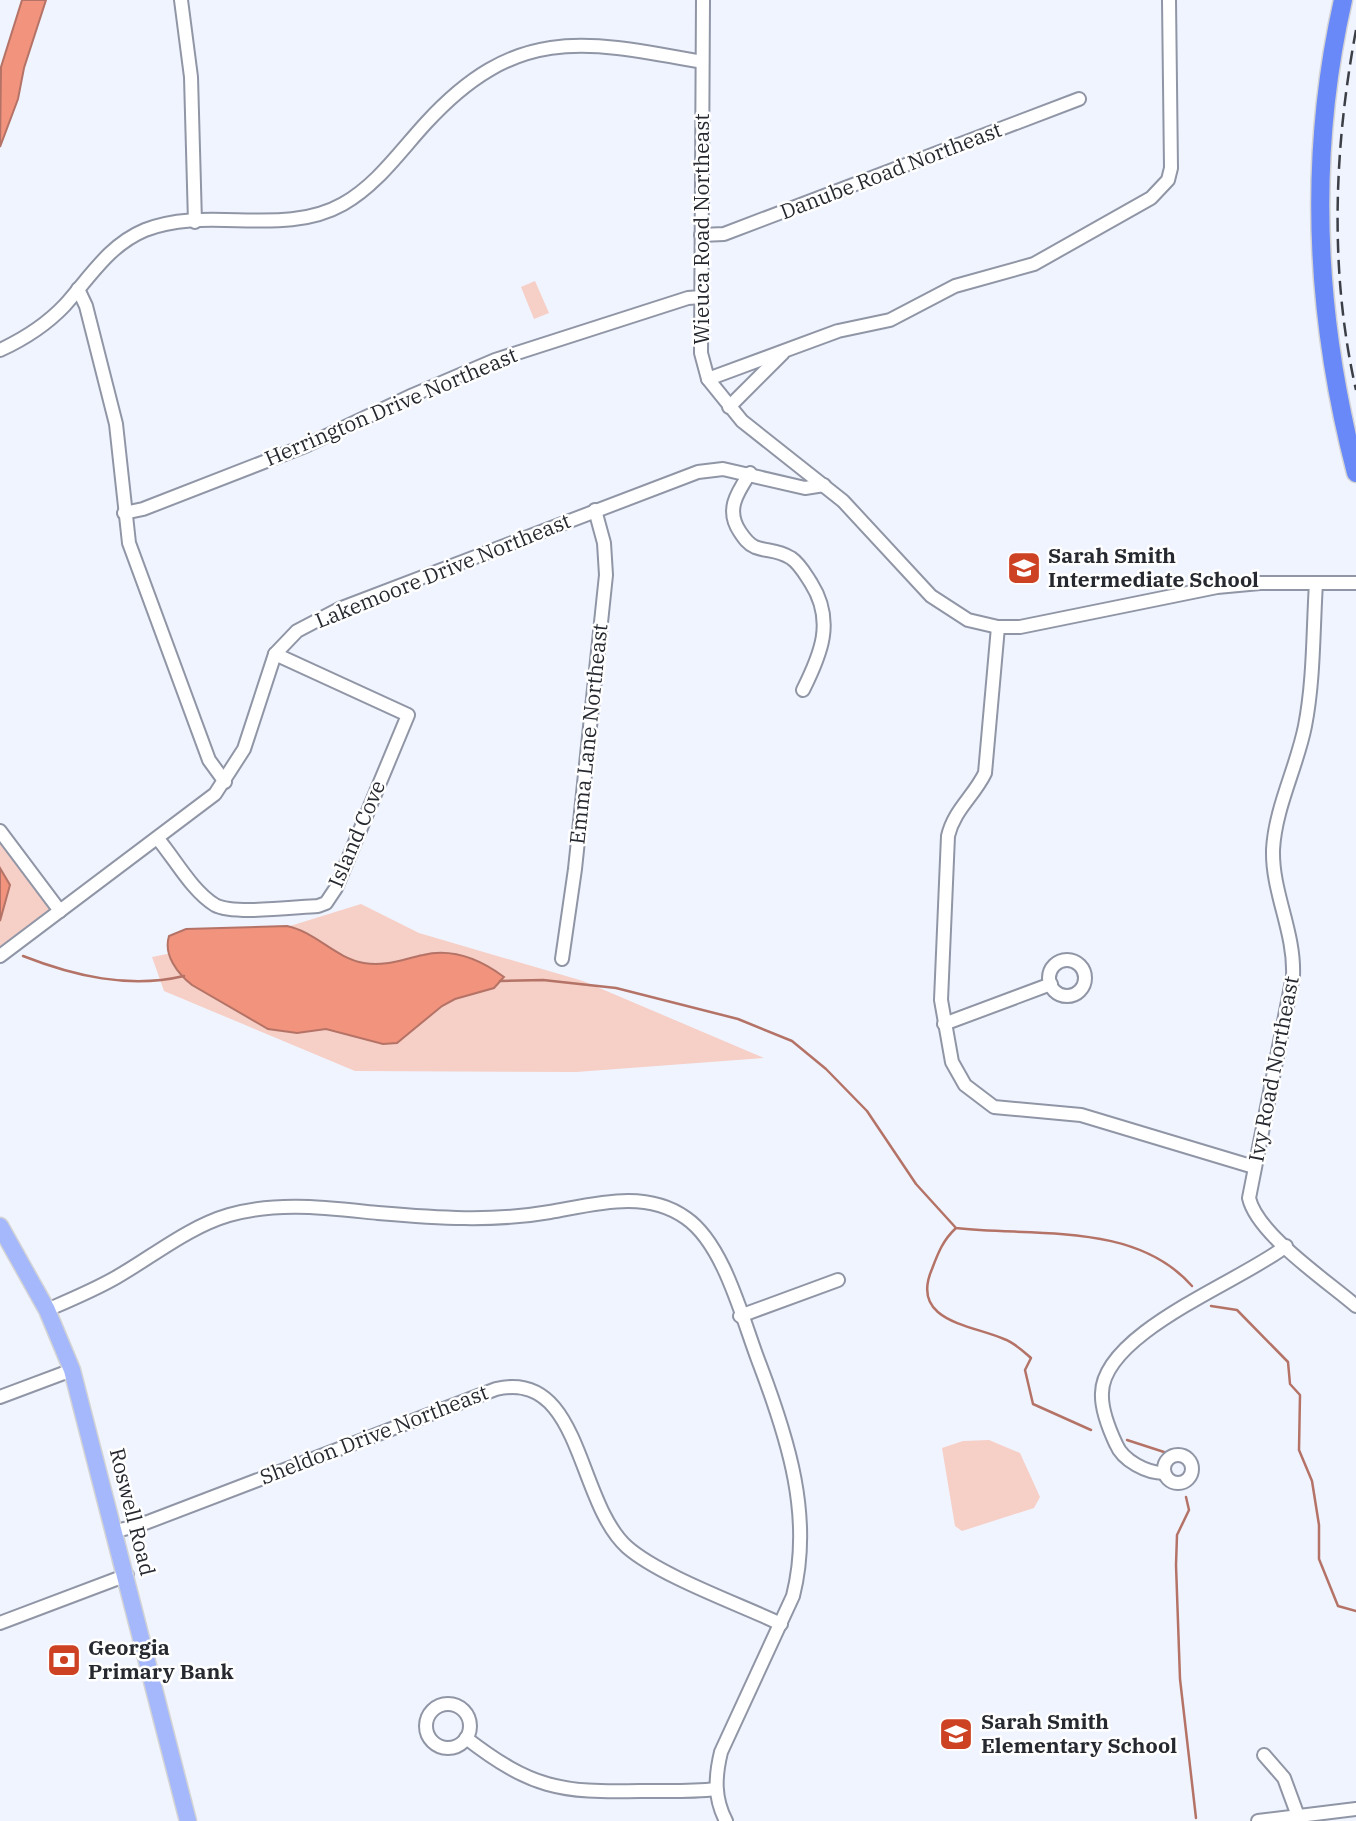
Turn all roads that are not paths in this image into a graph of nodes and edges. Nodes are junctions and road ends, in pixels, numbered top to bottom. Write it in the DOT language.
graph roads {
  1 [pos="181,0"];
  2 [pos="703,0"];
  3 [pos="1169,0"];
  4 [pos="1343,0"];
  5 [pos="702,62"];
  6 [pos="1079,99"];
  7 [pos="195,222"];
  8 [pos="701,235"];
  9 [pos="78,289"];
  10 [pos="701,298"];
  11 [pos="0,350"];
  12 [pos="783,353"];
  13 [pos="708,379"];
  14 [pos="729,407"];
  15 [pos="750,473"];
  16 [pos="1356,473"];
  17 [pos="824,485"];
  18 [pos="595,510"];
  19 [pos="124,513"];
  20 [pos="1316,583"];
  21 [pos="1353,583"];
  22 [pos="998,627"];
  23 [pos="275,654"];
  24 [pos="803,690"];
  25 [pos="225,782"];
  26 [pos="0,831"];
  27 [pos="158,839"];
  28 [pos="60,911"];
  29 [pos="0,956"];
  30 [pos="562,959"];
  31 [pos="1051,985"];
  32 [pos="944,1024"];
  33 [pos="1254,1167"];
  34 [pos="0,1226"];
  35 [pos="1286,1246"];
  36 [pos="838,1280"];
  37 [pos="1356,1306"];
  38 [pos="47,1310"];
  39 [pos="740,1316"];
  40 [pos="72,1370"];
  41 [pos="0,1397"];
  42 [pos="1164,1473"];
  43 [pos="116,1531"];
  44 [pos="127,1575"];
  45 [pos="0,1623"];
  46 [pos="781,1624"];
  47 [pos="466,1738"];
  48 [pos="1264,1755"];
  49 [pos="716,1789"];
  50 [pos="1356,1809"];
  51 [pos="1298,1816"];
  52 [pos="188,1821"];
  53 [pos="726,1821"];
  54 [pos="1258,1821"];
  1 -- 7 [label="street"];
  2 -- 5 [label="street, Wieuca Road Northeast"];
  3 -- 12 [label="street"];
  4 -- 16 [label="highway"];
  5 -- 7 [label="street"];
  5 -- 8 [label="street, Wieuca Road Northeast"];
  6 -- 8 [label="street, Danube Road Northeast"];
  7 -- 9 [label="street"];
  8 -- 10 [label="street, Wieuca Road Northeast"];
  9 -- 11 [label="street"];
  9 -- 19 [label="street"];
  10 -- 13 [label="street, Wieuca Road Northeast"];
  10 -- 19 [label="street, Herrington Drive Northeast"];
  12 -- 13 [label="street"];
  12 -- 14 [label="street"];
  13 -- 14 [label="street, Wieuca Road Northeast"];
  14 -- 17 [label="street, Wieuca Road Northeast"];
  15 -- 17 [label="street, Lakemoore Drive Northeast"];
  15 -- 18 [label="street, Lakemoore Drive Northeast"];
  15 -- 24 [label="street"];
  17 -- 22 [label="street, Wieuca Road Northeast"];
  18 -- 23 [label="street, Lakemoore Drive Northeast"];
  18 -- 30 [label="street, Emma Lane Northeast"];
  19 -- 25 [label="street"];
  20 -- 21 [label="street, Wieuca Road Northeast"];
  20 -- 22 [label="street, Wieuca Road Northeast"];
  20 -- 33 [label="street, Ivy Road Northeast"];
  22 -- 32 [label="street"];
  23 -- 25 [label="street, Lakemoore Drive Northeast"];
  23 -- 27 [label="street, Island Cove"];
  25 -- 27 [label="street, Lakemoore Drive Northeast"];
  26 -- 28 [label="street"];
  27 -- 28 [label="street, Lakemoore Drive Northeast"];
  28 -- 29 [label="street, Lakemoore Drive Northeast"];
  31 -- 32 [label="street"];
  32 -- 33 [label="street"];
  33 -- 35 [label="street, Ivy Road Northeast"];
  34 -- 38 [label="main road, Roswell Road"];
  35 -- 37 [label="street, Ivy Road Northeast"];
  35 -- 42 [label="street"];
  36 -- 39 [label="street"];
  38 -- 39 [label="street"];
  38 -- 40 [label="main road, Roswell Road"];
  39 -- 46 [label="street"];
  40 -- 41 [label="street"];
  40 -- 43 [label="main road, Roswell Road"];
  43 -- 44 [label="main road, Roswell Road"];
  43 -- 46 [label="street, Sheldon Drive Northeast"];
  44 -- 45 [label="street"];
  44 -- 52 [label="main road, Roswell Road"];
  46 -- 49 [label="street"];
  47 -- 49 [label="street"];
  48 -- 51 [label="street"];
  49 -- 53 [label="street"];
  50 -- 51 [label="street"];
  51 -- 54 [label="street"];
}
